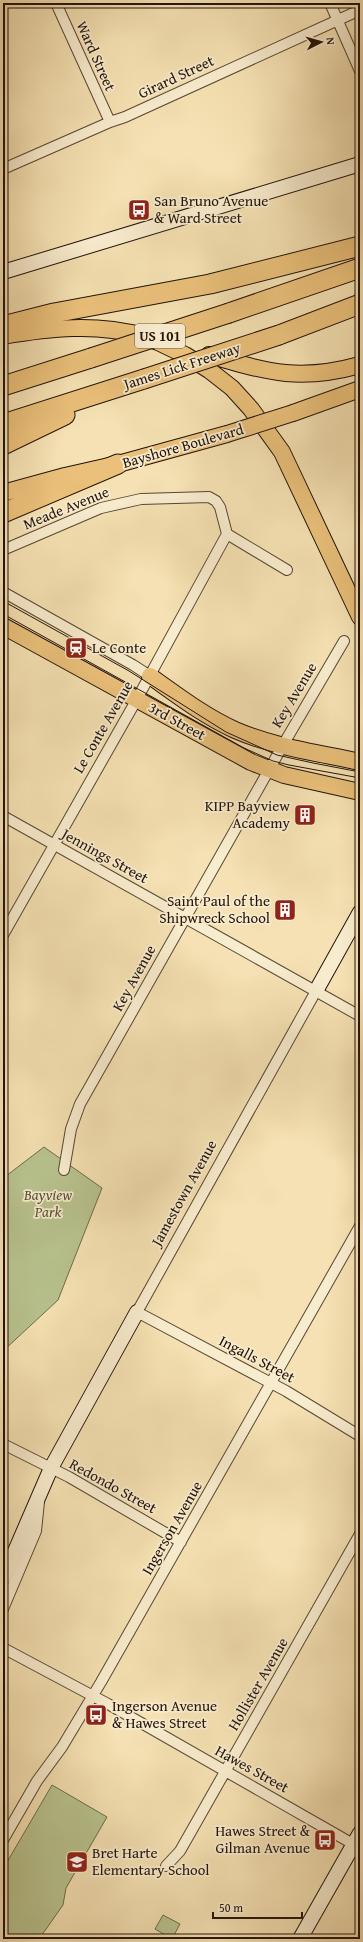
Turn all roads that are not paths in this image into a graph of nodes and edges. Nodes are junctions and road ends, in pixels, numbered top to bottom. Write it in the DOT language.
graph roads {
  1 [pos="56,3"];
  2 [pos="330,3"];
  3 [pos="360,10"];
  4 [pos="337,20"];
  5 [pos="360,71"];
  6 [pos="110,122"];
  7 [pos="360,164"];
  8 [pos="3,169"];
  9 [pos="360,246"];
  10 [pos="360,268"];
  11 [pos="3,272"];
  12 [pos="360,304"];
  13 [pos="3,326"];
  14 [pos="132,333"];
  15 [pos="3,336"];
  16 [pos="360,365"];
  17 [pos="138,381"];
  18 [pos="3,386"];
  19 [pos="360,389"];
  20 [pos="3,424"];
  21 [pos="3,445"];
  22 [pos="118,464"];
  23 [pos="3,493"];
  24 [pos="3,512"];
  25 [pos="227,534"];
  26 [pos="3,550"];
  27 [pos="287,570"];
  28 [pos="3,592"];
  29 [pos="360,618"];
  30 [pos="4,628"];
  31 [pos="344,641"];
  32 [pos="150,676"];
  33 [pos="137,699"];
  34 [pos="283,745"];
  35 [pos="360,762"];
  36 [pos="269,769"];
  37 [pos="360,792"];
  38 [pos="3,816"];
  39 [pos="54,844"];
  40 [pos="360,912"];
  41 [pos="185,917"];
  42 [pos="3,935"];
  43 [pos="316,991"];
  44 [pos="360,1016"];
  45 [pos="64,1170"];
  46 [pos="360,1226"];
  47 [pos="137,1312"];
  48 [pos="271,1383"];
  49 [pos="360,1436"];
  50 [pos="3,1444"];
  51 [pos="51,1468"];
  52 [pos="40,1492"];
  53 [pos="360,1534"];
  54 [pos="181,1542"];
  55 [pos="3,1578"];
  56 [pos="3,1608"];
  57 [pos="3,1648"];
  58 [pos="93,1696"];
  59 [pos="225,1772"];
  60 [pos="3,1840"];
  61 [pos="358,1841"];
  62 [pos="166,1866"];
  63 [pos="300,1939"];
  1 -- 6 [label="street, Ward Street"];
  2 -- 4 [label="street"];
  3 -- 4 [label="street, Girard Street"];
  4 -- 5 [label="street"];
  4 -- 6 [label="street, Girard Street"];
  6 -- 8 [label="street, Girard Street"];
  7 -- 11 [label="street"];
  9 -- 13 [label="highway"];
  10 -- 18 [label="highway, US 101, bridge"];
  12 -- 17 [label="highway, James Lick Freeway / US 101, bridge"];
  14 -- 15 [label="main road"];
  14 -- 16 [label="main road"];
  14 -- 29 [label="main road"];
  17 -- 20 [label="highway, James Lick Freeway / US 101"];
  17 -- 21 [label="highway"];
  19 -- 22 [label="main road, Bayshore Boulevard, bridge"];
  22 -- 23 [label="main road, Bayshore Boulevard"];
  22 -- 24 [label="highway"];
  25 -- 26 [label="street, Meade Avenue"];
  25 -- 27 [label="street"];
  25 -- 32 [label="street, Le Conte Avenue"];
  28 -- 32 [label="street"];
  30 -- 33 [label="main road, 3rd Street"];
  31 -- 34 [label="street, Key Avenue"];
  32 -- 33 [label="street, Le Conte Avenue"];
  32 -- 34 [label="main road, 3rd Street"];
  33 -- 36 [label="main road, 3rd Street"];
  33 -- 39 [label="street, Le Conte Avenue"];
  34 -- 35 [label="main road, 3rd Street"];
  34 -- 36 [label="street, Key Avenue"];
  36 -- 37 [label="main road, 3rd Street"];
  36 -- 41 [label="street, Key Avenue"];
  38 -- 39 [label="street, Jennings Street"];
  39 -- 41 [label="street, Jennings Street"];
  39 -- 42 [label="street, Le Conte Avenue"];
  40 -- 43 [label="street, Jamestown Avenue"];
  41 -- 43 [label="street, Jennings Street"];
  41 -- 45 [label="street, Key Avenue"];
  43 -- 44 [label="street, Jennings Street"];
  43 -- 47 [label="street, Jamestown Avenue"];
  46 -- 48 [label="street, Ingerson Avenue"];
  47 -- 48 [label="street, Ingalls Street"];
  47 -- 51 [label="street, Jamestown Avenue"];
  48 -- 49 [label="street, Ingalls Street"];
  48 -- 54 [label="street, Ingerson Avenue"];
  50 -- 51 [label="street, Redondo Street"];
  51 -- 52 [label="street, Jamestown Avenue"];
  51 -- 54 [label="street, Redondo Street"];
  52 -- 55 [label="street, Jamestown Avenue"];
  52 -- 56 [label="street, Jamestown Avenue"];
  53 -- 59 [label="street, Hollister Avenue"];
  54 -- 58 [label="street, Ingerson Avenue"];
  57 -- 58 [label="street, Hawes Street"];
  58 -- 59 [label="street, Hawes Street"];
  58 -- 60 [label="street, Ingerson Avenue"];
  59 -- 61 [label="street, Hawes Street"];
  59 -- 62 [label="street, Hollister Avenue"];
  61 -- 63 [label="street"];
}
